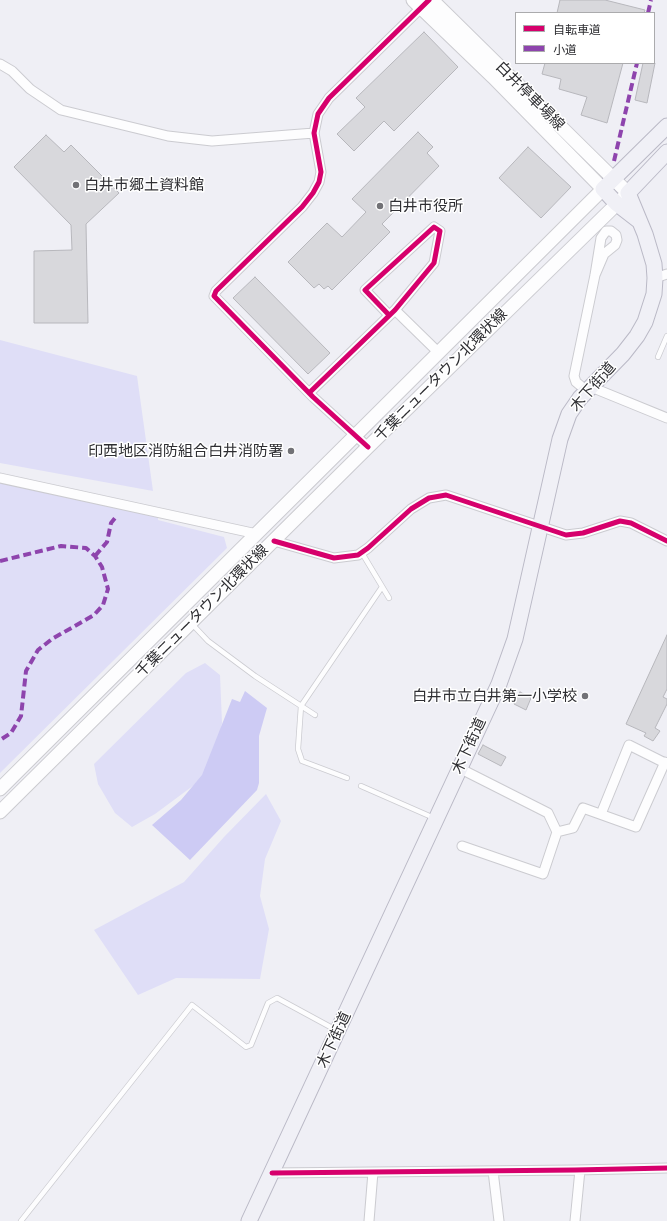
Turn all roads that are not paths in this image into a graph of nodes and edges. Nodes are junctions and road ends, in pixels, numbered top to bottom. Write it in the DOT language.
graph roads {
  1 [pos="432,0"];
  2 [pos="421,3"];
  3 [pos="0,64"];
  4 [pos="667,126"];
  5 [pos="314,132"];
  6 [pos="667,152"];
  7 [pos="608,184"];
  8 [pos="628,193"];
  9 [pos="616,203"];
  10 [pos="640,222"];
  11 [pos="595,275"];
  12 [pos="661,276"];
  13 [pos="392,313"];
  14 [pos="667,336"];
  15 [pos="439,353"];
  16 [pos="658,357"];
  17 [pos="589,389"];
  18 [pos="310,393"];
  19 [pos="667,418"];
  20 [pos="356,436"];
  21 [pos="368,447"];
  22 [pos="0,478"];
  23 [pos="540,527"];
  24 [pos="257,534"];
  25 [pos="274,540"];
  26 [pos="667,541"];
  27 [pos="362,553"];
  28 [pos="382,587"];
  29 [pos="389,598"];
  30 [pos="191,623"];
  31 [pos="301,706"];
  32 [pos="315,715"];
  33 [pos="666,763"];
  34 [pos="459,768"];
  35 [pos="347,778"];
  36 [pos="361,786"];
  37 [pos="0,789"];
  38 [pos="0,812"];
  39 [pos="601,814"];
  40 [pos="435,819"];
  41 [pos="557,832"];
  42 [pos="462,846"];
  43 [pos="338,1031"];
  44 [pos="667,1168"];
  45 [pos="580,1170"];
  46 [pos="493,1171"];
  47 [pos="373,1172"];
  48 [pos="272,1173"];
  49 [pos="21,1221"];
  50 [pos="249,1221"];
  51 [pos="369,1221"];
  52 [pos="499,1221"];
  53 [pos="576,1221"];
  1 -- 7 [label="main road, 白井停車場線"];
  2 -- 5 [label="street"];
  2 -- 7 [label="main road, 白井停車場線"];
  3 -- 5 [label="street"];
  4 -- 7 [label="main road"];
  5 -- 18 [label="street"];
  6 -- 8 [label="main road"];
  7 -- 8 [label="main road, 白井停車場線"];
  7 -- 9 [label="main road"];
  7 -- 15 [label="main road, 千葉ニュータウン北環状線"];
  8 -- 9 [label="main road, 千葉ニュータウン北環状線"];
  8 -- 10 [label="main road, 木下街道"];
  9 -- 10 [label="main road"];
  9 -- 21 [label="main road, 千葉ニュータウン北環状線"];
  10 -- 12 [label="main road, 木下街道"];
  11 -- 17 [label="street"];
  12 -- 17 [label="main road, 木下街道"];
  13 -- 13 [label="street"];
  13 -- 15 [label="street"];
  13 -- 18 [label="street"];
  14 -- 16 [label="lane"];
  15 -- 20 [label="main road, 千葉ニュータウン北環状線"];
  17 -- 19 [label="street"];
  17 -- 23 [label="main road, 木下街道"];
  18 -- 20 [label="street"];
  20 -- 21 [label="street"];
  20 -- 24 [label="main road, 千葉ニュータウン北環状線"];
  21 -- 25 [label="main road, 千葉ニュータウン北環状線"];
  22 -- 24 [label="street"];
  23 -- 26 [label="street"];
  23 -- 27 [label="street"];
  23 -- 34 [label="main road, 木下街道"];
  24 -- 37 [label="main road, 千葉ニュータウン北環状線"];
  25 -- 27 [label="street"];
  25 -- 30 [label="main road, 千葉ニュータウン北環状線"];
  27 -- 28 [label="lane"];
  28 -- 29 [label="lane"];
  28 -- 31 [label="lane"];
  30 -- 31 [label="lane"];
  30 -- 38 [label="main road, 千葉ニュータウン北環状線"];
  31 -- 32 [label="lane"];
  31 -- 35 [label="lane"];
  33 -- 39 [label="street"];
  33 -- 39 [label="street"];
  34 -- 40 [label="main road, 木下街道"];
  34 -- 41 [label="street"];
  36 -- 40 [label="lane"];
  39 -- 41 [label="street"];
  40 -- 43 [label="main road, 木下街道"];
  41 -- 42 [label="street"];
  43 -- 48 [label="main road, 木下街道"];
  43 -- 49 [label="lane"];
  44 -- 45 [label="street"];
  45 -- 46 [label="street"];
  45 -- 53 [label="street"];
  46 -- 47 [label="street"];
  46 -- 52 [label="street"];
  47 -- 48 [label="street"];
  47 -- 51 [label="street"];
  48 -- 50 [label="main road, 木下街道"];
}
